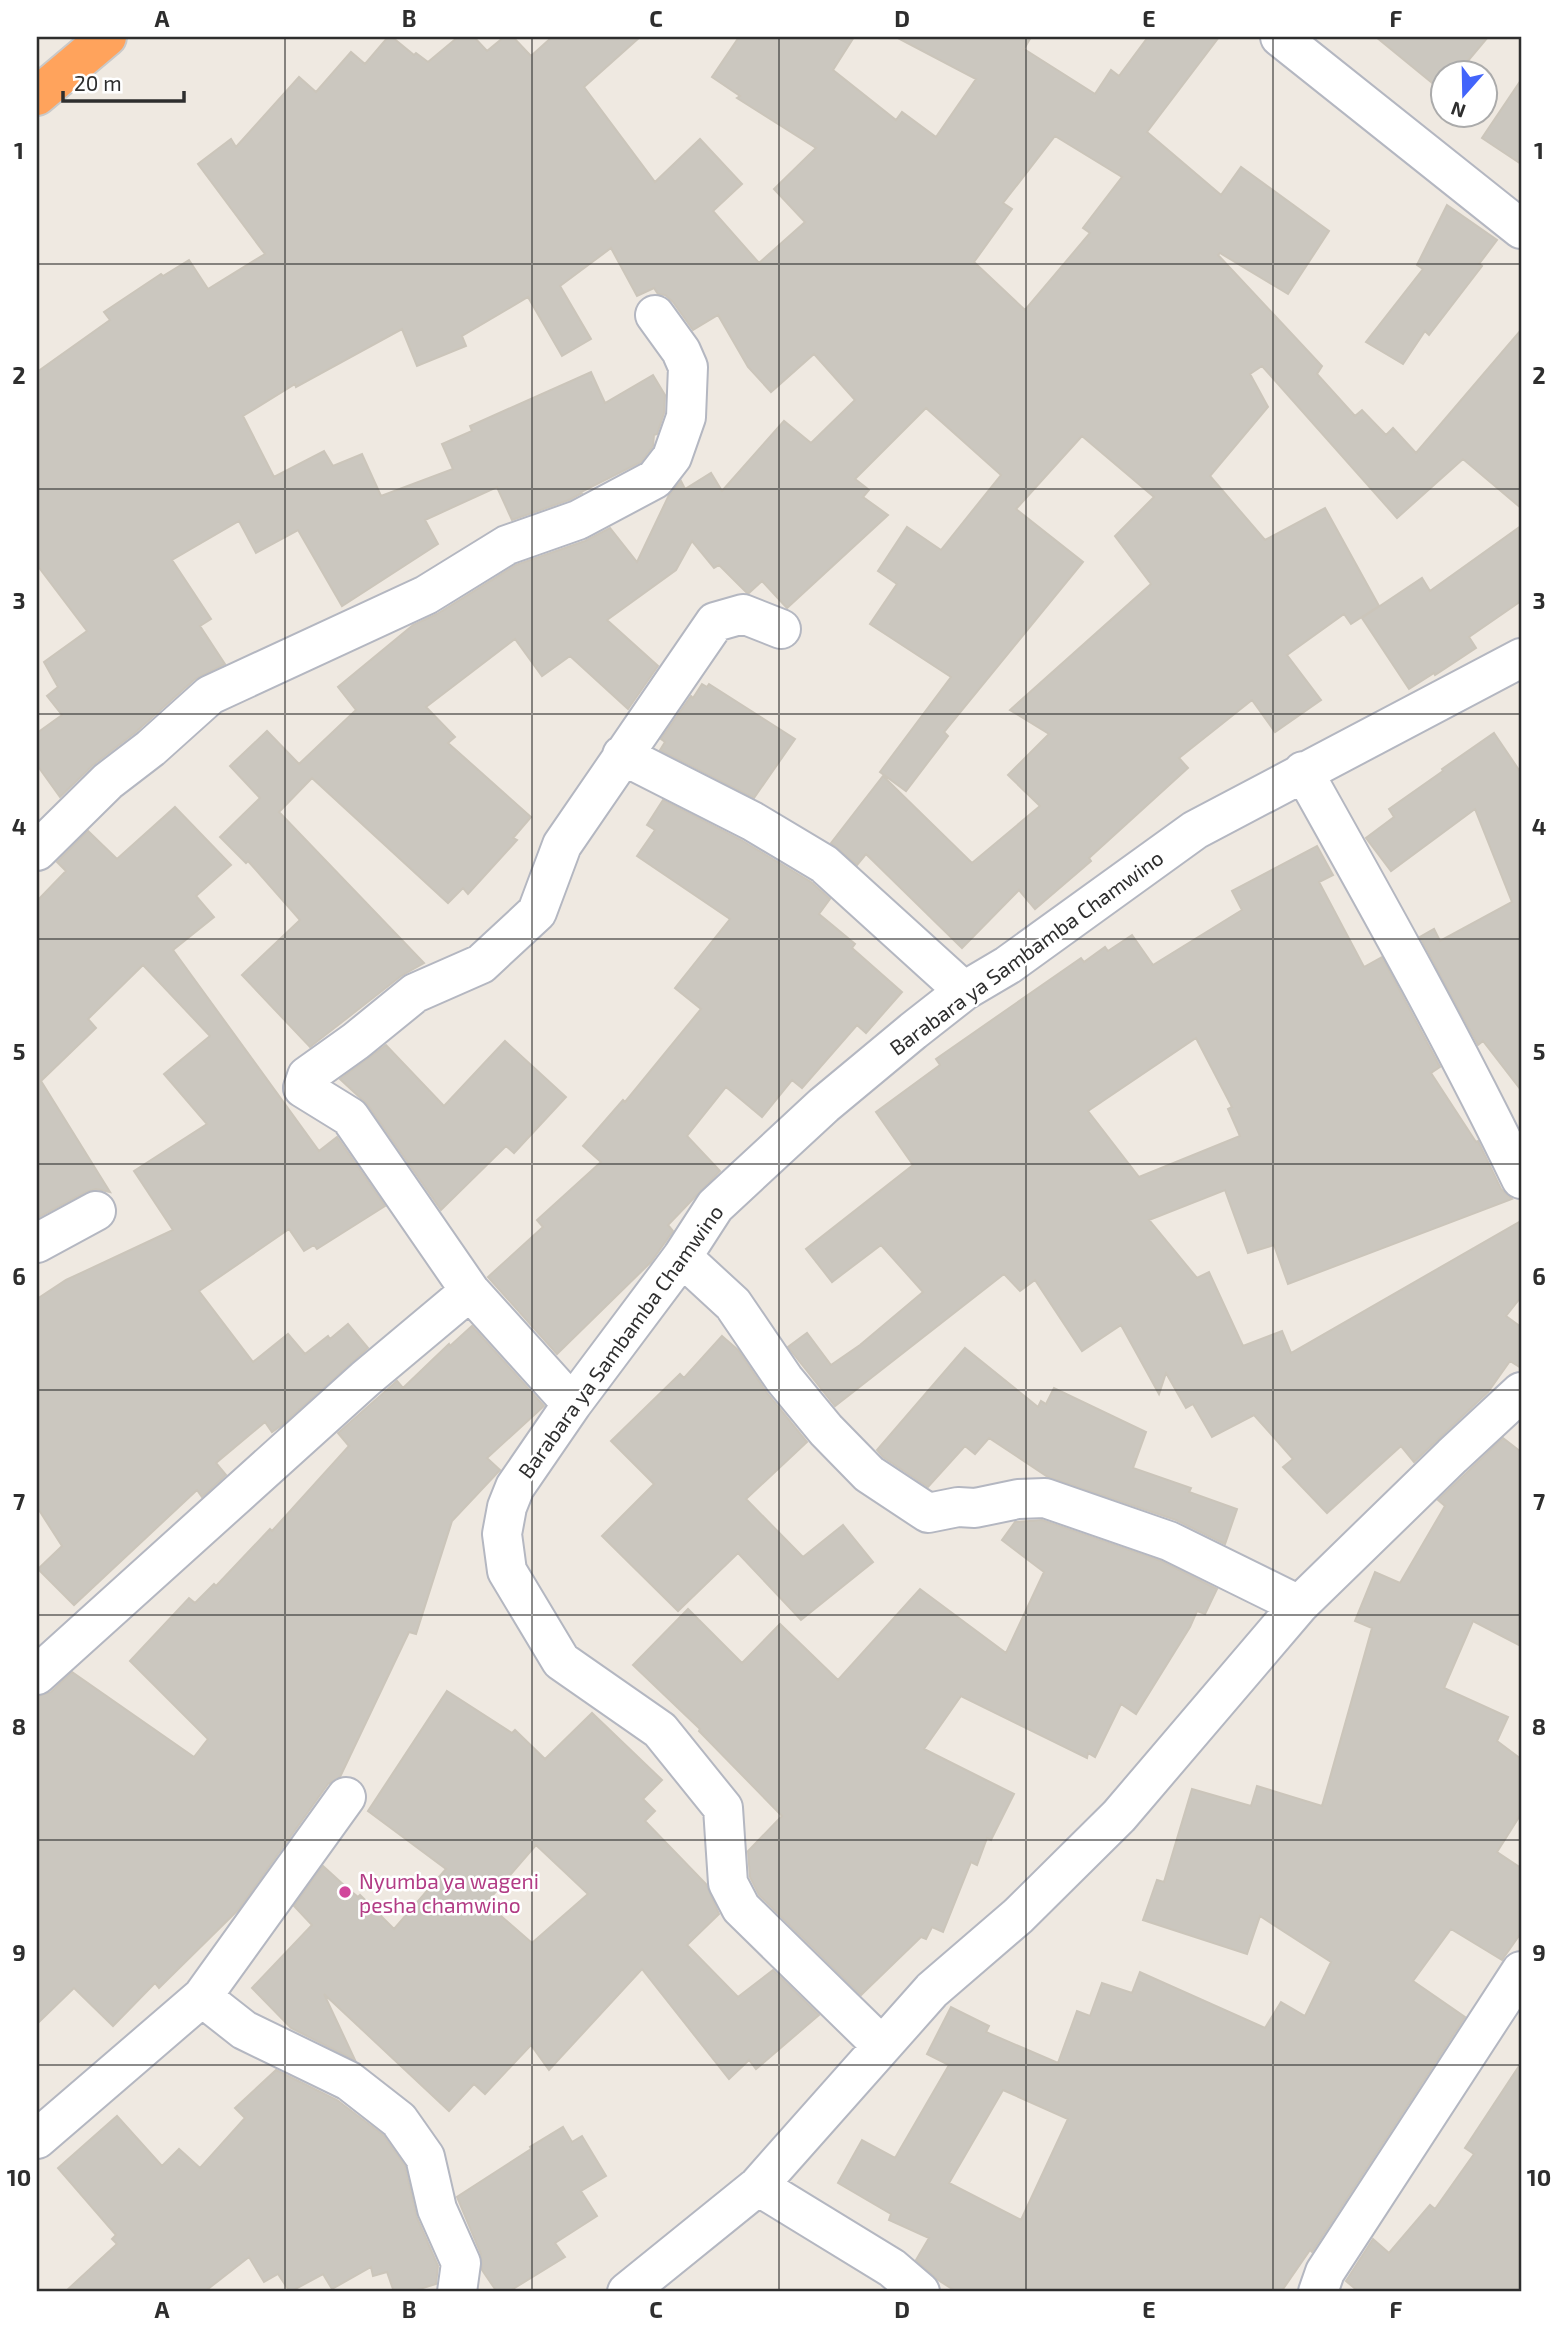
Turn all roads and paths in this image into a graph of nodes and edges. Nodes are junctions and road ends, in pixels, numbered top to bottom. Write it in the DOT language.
graph roads {
  1 [pos="107,37"];
  2 [pos="1280,37"];
  3 [pos="37,96"];
  4 [pos="1521,229"];
  5 [pos="655,315"];
  6 [pos="781,629"];
  7 [pos="1521,658"];
  8 [pos="622,754"];
  9 [pos="1303,771"];
  10 [pos="37,851"];
  11 [pos="964,991"];
  12 [pos="1521,1179"];
  13 [pos="96,1211"];
  14 [pos="37,1243"];
  15 [pos="682,1257"];
  16 [pos="470,1291"];
  17 [pos="1521,1392"];
  18 [pos="572,1404"];
  19 [pos="1299,1605"];
  20 [pos="37,1675"];
  21 [pos="346,1797"];
  22 [pos="1521,1971"];
  23 [pos="202,1997"];
  24 [pos="881,2045"];
  25 [pos="37,2139"];
  26 [pos="758,2186"];
  27 [pos="457,2292"];
  28 [pos="627,2292"];
  29 [pos="920,2292"];
  30 [pos="1318,2292"];
  1 -- 3 [label="highway"];
  2 -- 4 [label="street"];
  5 -- 10 [label="street"];
  6 -- 8 [label="street"];
  7 -- 9 [label="street, Barabara ya Sambamba Chamwino"];
  8 -- 11 [label="street"];
  8 -- 16 [label="street"];
  9 -- 11 [label="street, Barabara ya Sambamba Chamwino"];
  9 -- 12 [label="street"];
  11 -- 15 [label="street, Barabara ya Sambamba Chamwino"];
  13 -- 14 [label="street"];
  15 -- 18 [label="street, Barabara ya Sambamba Chamwino"];
  15 -- 19 [label="street"];
  16 -- 18 [label="street"];
  16 -- 20 [label="street"];
  17 -- 19 [label="street"];
  18 -- 24 [label="street, Barabara ya Sambamba Chamwino"];
  19 -- 24 [label="street"];
  21 -- 23 [label="street"];
  22 -- 30 [label="street"];
  23 -- 25 [label="street"];
  23 -- 27 [label="street"];
  24 -- 26 [label="street"];
  26 -- 28 [label="street"];
  26 -- 29 [label="street"];
}
